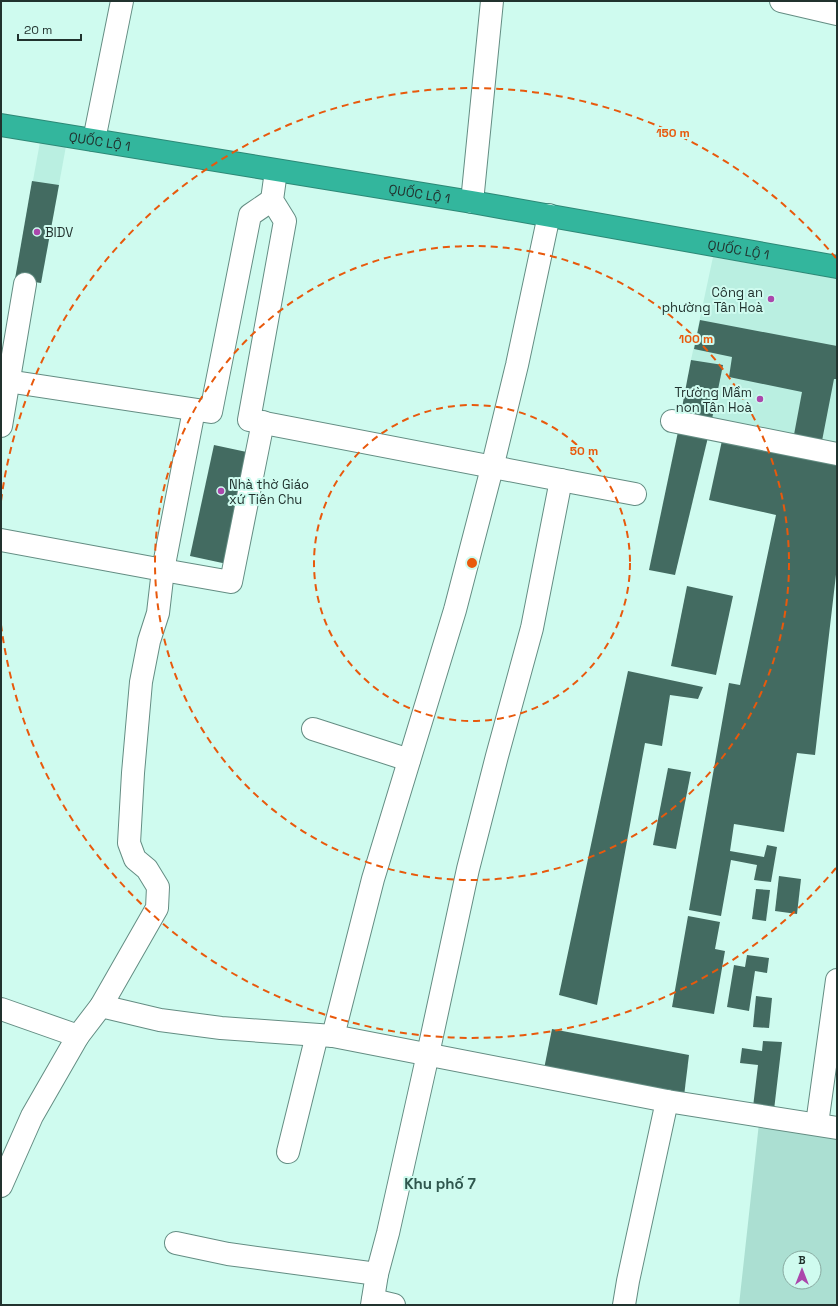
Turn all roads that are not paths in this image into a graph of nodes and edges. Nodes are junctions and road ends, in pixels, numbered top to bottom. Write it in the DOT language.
graph roads {
  1 [pos="122,1"];
  2 [pos="492,1"];
  3 [pos="781,1"];
  4 [pos="837,14"];
  5 [pos="1,126"];
  6 [pos="94,140"];
  7 [pos="276,170"];
  8 [pos="272,200"];
  9 [pos="472,202"];
  10 [pos="549,215"];
  11 [pos="837,267"];
  12 [pos="25,284"];
  13 [pos="5,380"];
  14 [pos="194,410"];
  15 [pos="672,421"];
  16 [pos="263,422"];
  17 [pos="1,426"];
  18 [pos="837,454"];
  19 [pos="492,468"];
  20 [pos="561,480"];
  21 [pos="635,494"];
  22 [pos="1,540"];
  23 [pos="163,570"];
  24 [pos="313,728"];
  25 [pos="409,760"];
  26 [pos="837,980"];
  27 [pos="101,1006"];
  28 [pos="1,1009"];
  29 [pos="78,1036"];
  30 [pos="325,1036"];
  31 [pos="428,1054"];
  32 [pos="667,1101"];
  33 [pos="827,1126"];
  34 [pos="288,1152"];
  35 [pos="1,1186"];
  36 [pos="176,1243"];
  37 [pos="377,1274"];
  38 [pos="372,1302"];
  39 [pos="394,1305"];
  40 [pos="624,1305"];
  1 -- 6 [label="street"];
  2 -- 9 [label="street"];
  3 -- 4 [label="street"];
  5 -- 6 [label="highway, QUỐC LỘ 1"];
  6 -- 7 [label="highway, QUỐC LỘ 1"];
  7 -- 8 [label="street"];
  7 -- 9 [label="highway, QUỐC LỘ 1"];
  8 -- 14 [label="street"];
  8 -- 16 [label="street"];
  9 -- 10 [label="highway, QUỐC LỘ 1"];
  10 -- 11 [label="highway, QUỐC LỘ 1"];
  10 -- 19 [label="street"];
  12 -- 13 [label="street"];
  13 -- 14 [label="street"];
  13 -- 17 [label="street"];
  14 -- 23 [label="street"];
  15 -- 18 [label="street"];
  16 -- 19 [label="street"];
  16 -- 23 [label="street"];
  19 -- 20 [label="street"];
  19 -- 25 [label="street"];
  20 -- 21 [label="street"];
  20 -- 31 [label="street"];
  22 -- 23 [label="street"];
  23 -- 27 [label="street"];
  24 -- 25 [label="street"];
  25 -- 30 [label="street"];
  26 -- 33 [label="street"];
  27 -- 29 [label="street"];
  27 -- 30 [label="street"];
  28 -- 29 [label="street"];
  29 -- 35 [label="street"];
  30 -- 31 [label="street"];
  30 -- 34 [label="street"];
  31 -- 32 [label="street"];
  31 -- 37 [label="street"];
  32 -- 33 [label="street"];
  32 -- 40 [label="street"];
  36 -- 37 [label="street"];
  37 -- 38 [label="street"];
  38 -- 39 [label="street"];
}
